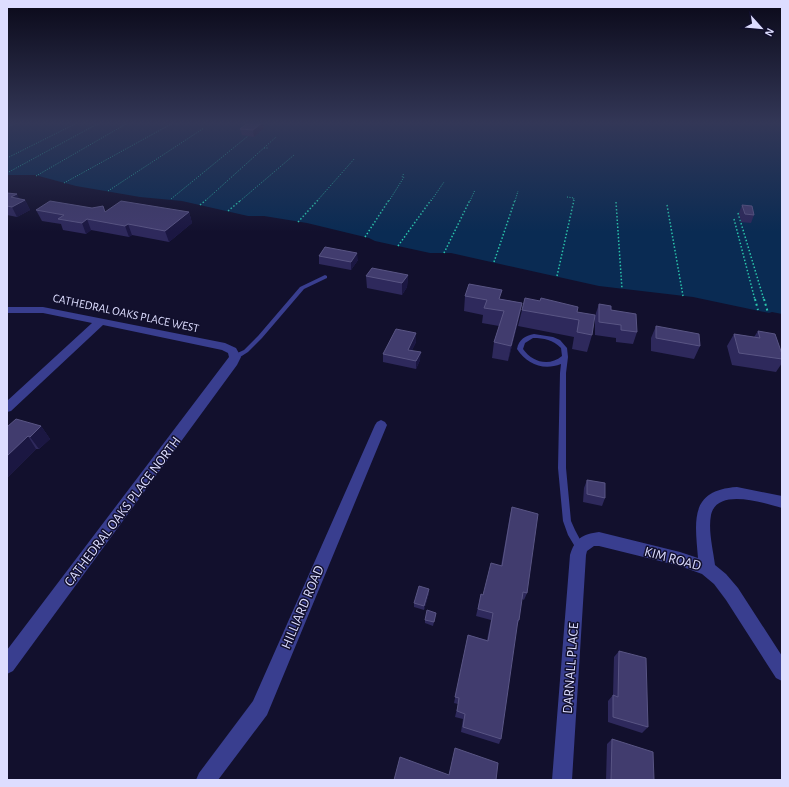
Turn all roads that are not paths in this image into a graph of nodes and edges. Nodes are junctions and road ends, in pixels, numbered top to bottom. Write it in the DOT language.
graph roads {
  1 [pos="325,277"];
  2 [pos="7,310"];
  3 [pos="100,322"];
  4 [pos="235,357"];
  5 [pos="565,357"];
  6 [pos="7,408"];
  7 [pos="381,425"];
  8 [pos="782,502"];
  9 [pos="579,551"];
  10 [pos="707,568"];
  11 [pos="7,665"];
  12 [pos="782,672"];
  13 [pos="206,780"];
  14 [pos="562,780"];
  1 -- 4 [label="lane"];
  2 -- 3 [label="street, CATHEDRAL OAKS PLACE WEST"];
  3 -- 4 [label="street, CATHEDRAL OAKS PLACE WEST"];
  3 -- 6 [label="street"];
  4 -- 11 [label="street, CATHEDRAL OAKS PLACE NORTH"];
  5 -- 5 [label="lane"];
  5 -- 9 [label="lane"];
  7 -- 13 [label="street, HILLIARD ROAD"];
  8 -- 10 [label="street, KIM ROAD"];
  9 -- 10 [label="street, KIM ROAD"];
  9 -- 14 [label="street, DARNALL PLACE"];
  10 -- 12 [label="street"];
}
